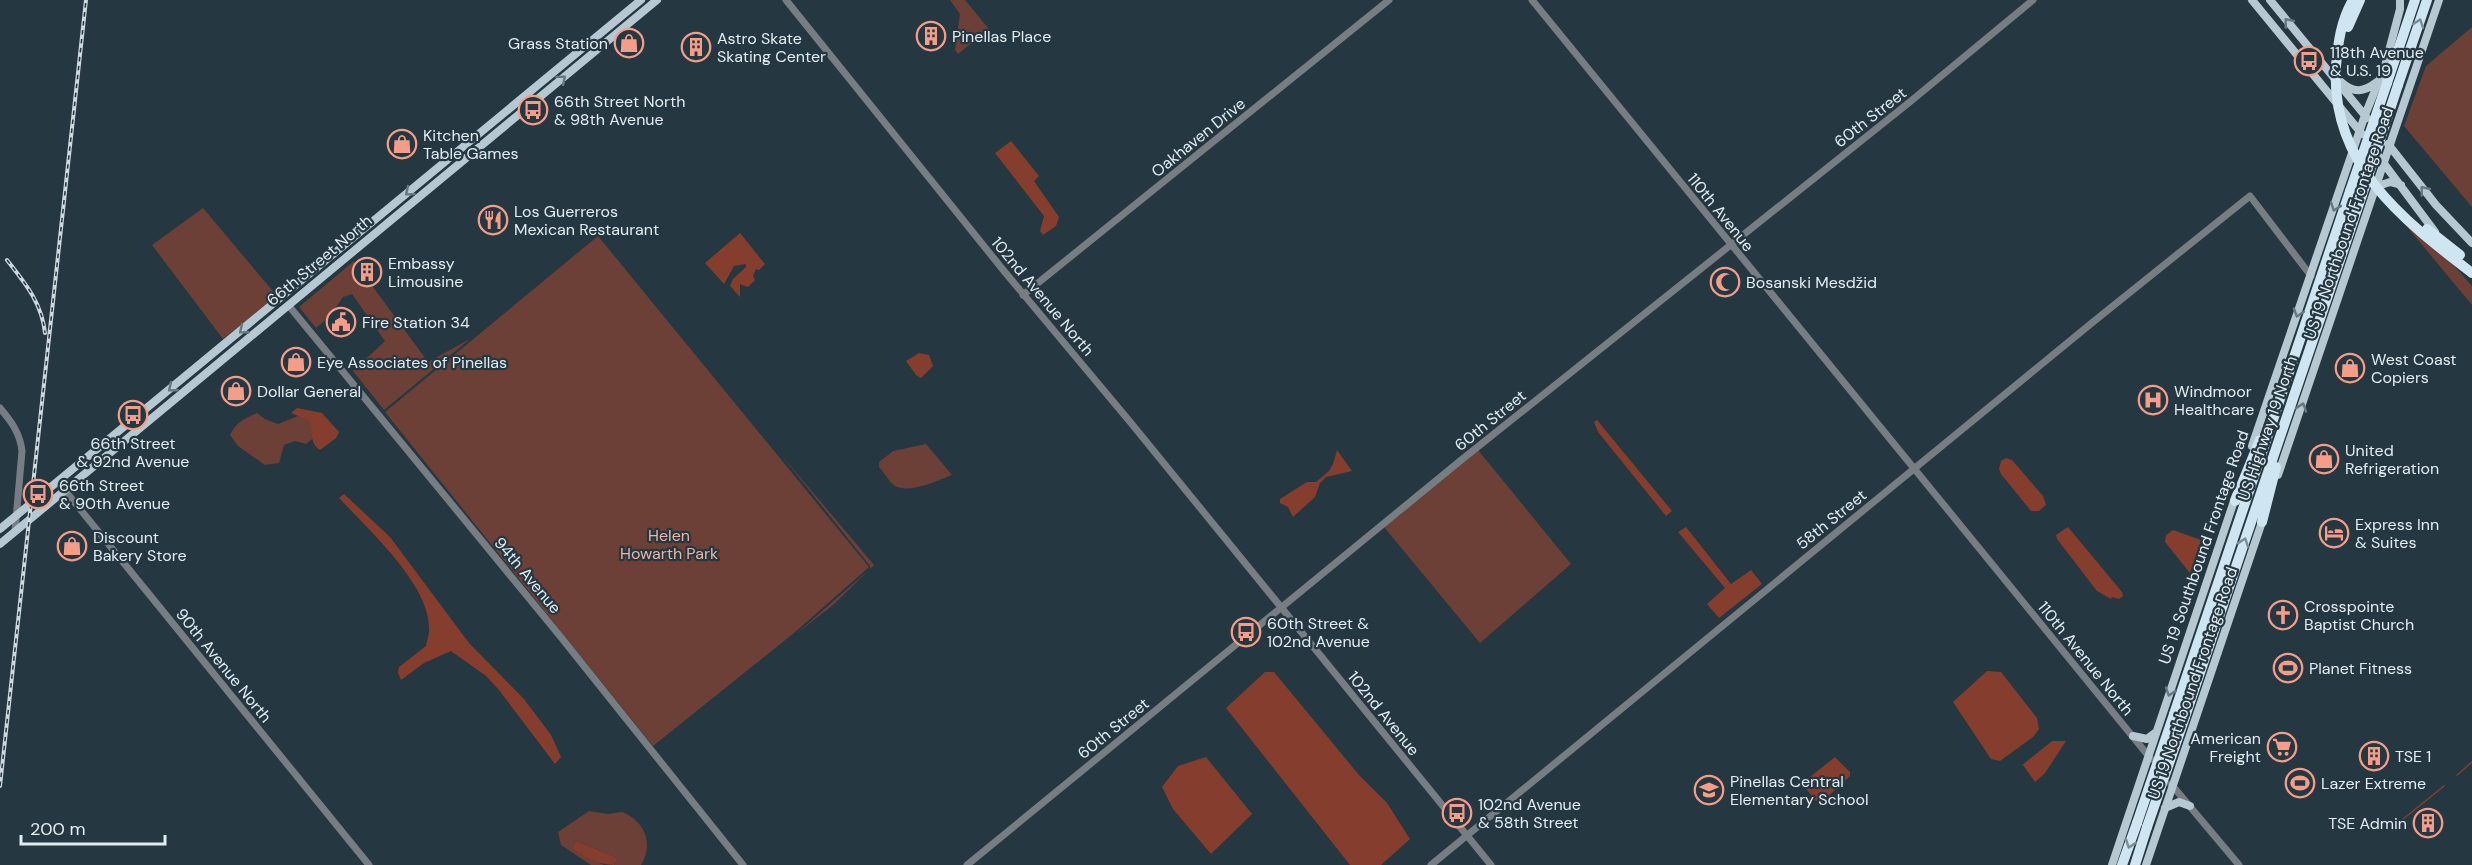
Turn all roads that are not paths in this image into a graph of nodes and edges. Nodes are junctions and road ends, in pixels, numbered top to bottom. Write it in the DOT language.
graph roads {
  1 [pos="641,0"];
  2 [pos="657,0"];
  3 [pos="786,0"];
  4 [pos="1389,0"];
  5 [pos="1532,0"];
  6 [pos="2032,0"];
  7 [pos="2252,0"];
  8 [pos="2270,0"];
  9 [pos="2353,0"];
  10 [pos="2360,0"];
  11 [pos="2400,0"];
  12 [pos="2415,0"];
  13 [pos="2427,0"];
  14 [pos="2439,0"];
  15 [pos="2385,66"];
  16 [pos="2328,71"];
  17 [pos="2383,81"];
  18 [pos="2403,88"];
  19 [pos="2371,99"];
  20 [pos="2365,116"];
  21 [pos="2398,121"];
  22 [pos="2360,132"];
  23 [pos="2378,142"];
  24 [pos="2352,155"];
  25 [pos="2385,164"];
  26 [pos="2381,173"];
  27 [pos="2344,181"];
  28 [pos="2401,185"];
  29 [pos="2375,187"];
  30 [pos="2367,196"];
  31 [pos="2472,243"];
  32 [pos="1731,246"];
  33 [pos="2298,257"];
  34 [pos="2317,258"];
  35 [pos="2472,264"];
  36 [pos="2472,275"];
  37 [pos="2311,276"];
  38 [pos="1023,295"];
  39 [pos="289,306"];
  40 [pos="2288,377"];
  41 [pos="2290,407"];
  42 [pos="0,408"];
  43 [pos="1913,469"];
  44 [pos="58,482"];
  45 [pos="65,490"];
  46 [pos="2235,501"];
  47 [pos="16,516"];
  48 [pos="2262,522"];
  49 [pos="0,529"];
  50 [pos="15,531"];
  51 [pos="0,544"];
  52 [pos="1281,608"];
  53 [pos="2184,719"];
  54 [pos="2161,720"];
  55 [pos="2157,730"];
  56 [pos="2133,736"];
  57 [pos="2185,750"];
  58 [pos="2149,757"];
  59 [pos="2161,771"];
  60 [pos="2173,786"];
  61 [pos="2137,790"];
  62 [pos="2190,806"];
  63 [pos="2165,808"];
  64 [pos="2161,819"];
  65 [pos="2137,823"];
  66 [pos="1466,835"];
  67 [pos="369,865"];
  68 [pos="743,865"];
  69 [pos="967,865"];
  70 [pos="1431,865"];
  71 [pos="1491,865"];
  72 [pos="2112,865"];
  73 [pos="2122,865"];
  74 [pos="2134,865"];
  75 [pos="2146,865"];
  76 [pos="2239,865"];
  1 -- 44 [label="main road, 66th Street North, one-way"];
  39 -- 2 [label="main road, 66th Street North, one-way"];
  3 -- 38 [label="street, 102nd Avenue North"];
  4 -- 38 [label="street, Oakhaven Drive"];
  5 -- 32 [label="street, 110th Avenue"];
  6 -- 32 [label="street, 60th Street"];
  7 -- 22 [label="main road"];
  16 -- 8 [label="main road, one-way"];
  9 -- 36 [label="highway, bridge"];
  10 -- 35 [label="highway, bridge"];
  11 -- 15 [label="main road, US 19 Southbound Frontage Road"];
  12 -- 17 [label="highway, US Highway 19 North"];
  18 -- 13 [label="highway, US Highway 19 North, one-way"];
  14 -- 18 [label="main road, US 19 Northbound Frontage Road"];
  15 -- 17 [label="main road, US 19 Southbound Frontage Road"];
  15 -- 18 [label="main road"];
  16 -- 17 [label="main road"];
  16 -- 20 [label="main road"];
  17 -- 19 [label="main road, US 19 Southbound Frontage Road"];
  17 -- 40 [label="highway, US Highway 19 North, bridge"];
  18 -- 21 [label="main road, US 19 Northbound Frontage Road"];
  18 -- 30 [label="highway, US Highway 19 North, bridge"];
  19 -- 20 [label="main road, US 19 Southbound Frontage Road"];
  19 -- 23 [label="main road"];
  20 -- 22 [label="main road, US 19 Southbound Frontage Road"];
  20 -- 23 [label="main road"];
  21 -- 23 [label="main road, US 19 Northbound Frontage Road"];
  21 -- 23 [label="main road"];
  22 -- 23 [label="main road"];
  22 -- 24 [label="main road, US 19 Southbound Frontage Road"];
  23 -- 24 [label="main road"];
  23 -- 25 [label="main road, US 19 Northbound Frontage Road"];
  23 -- 25 [label="main road"];
  23 -- 26 [label="main road"];
  31 -- 23 [label="main road, one-way"];
  24 -- 27 [label="main road, US 19 Southbound Frontage Road"];
  25 -- 26 [label="main road, US 19 Northbound Frontage Road"];
  25 -- 28 [label="main road"];
  26 -- 29 [label="main road, US 19 Northbound Frontage Road"];
  27 -- 30 [label="main road"];
  27 -- 34 [label="main road, US 19 Southbound Frontage Road, one-way"];
  28 -- 29 [label="main road"];
  28 -- 36 [label="main road"];
  29 -- 30 [label="main road, US 19 Northbound Frontage Road"];
  30 -- 41 [label="highway, US Highway 19 North"];
  48 -- 30 [label="main road, US 19 Northbound Frontage Road, one-way"];
  32 -- 43 [label="street, 110th Avenue"];
  32 -- 52 [label="street, 60th Street"];
  33 -- 34 [label="street"];
  33 -- 37 [label="street"];
  33 -- 43 [label="street, 58th Street"];
  34 -- 37 [label="main road, US 19 Southbound Frontage Road"];
  37 -- 46 [label="main road, US 19 Southbound Frontage Road, one-way"];
  38 -- 52 [label="street, 102nd Avenue North"];
  39 -- 45 [label="main road, 66th Street North"];
  39 -- 68 [label="street, 94th Avenue"];
  40 -- 46 [label="highway"];
  40 -- 53 [label="highway, US Highway 19 North"];
  41 -- 48 [label="highway"];
  53 -- 41 [label="highway, US Highway 19 North, one-way"];
  42 -- 47 [label="street"];
  43 -- 56 [label="street, 110th Avenue North"];
  43 -- 66 [label="street, 58th Street"];
  44 -- 45 [label="street, 90th Avenue North"];
  44 -- 47 [label="main road, 66th Street North"];
  45 -- 50 [label="main road, 66th Street North"];
  45 -- 67 [label="street, 90th Avenue North"];
  46 -- 54 [label="main road, US 19 Southbound Frontage Road, one-way"];
  47 -- 49 [label="main road, 66th Street North"];
  47 -- 50 [label="street"];
  48 -- 53 [label="main road, US 19 Northbound Frontage Road"];
  50 -- 51 [label="main road, 66th Street North"];
  52 -- 66 [label="street, 102nd Avenue"];
  52 -- 69 [label="street, 60th Street"];
  53 -- 54 [label="main road"];
  53 -- 57 [label="main road, US 19 Northbound Frontage Road"];
  53 -- 65 [label="highway, US Highway 19 North, bridge"];
  54 -- 55 [label="main road, US 19 Southbound Frontage Road"];
  55 -- 56 [label="main road"];
  55 -- 58 [label="main road, US 19 Southbound Frontage Road"];
  55 -- 59 [label="main road"];
  56 -- 58 [label="street, 110th Avenue North"];
  57 -- 59 [label="main road"];
  57 -- 60 [label="main road, US 19 Northbound Frontage Road"];
  58 -- 59 [label="street, 110th Avenue North"];
  58 -- 61 [label="main road, US 19 Southbound Frontage Road"];
  59 -- 60 [label="street, 110th Avenue North"];
  59 -- 61 [label="main road"];
  59 -- 63 [label="main road"];
  60 -- 62 [label="street, 110th Avenue North"];
  60 -- 63 [label="main road, US 19 Northbound Frontage Road"];
  61 -- 65 [label="main road, US 19 Southbound Frontage Road"];
  62 -- 63 [label="main road"];
  62 -- 76 [label="street, 110th Avenue North"];
  63 -- 64 [label="main road, US 19 Northbound Frontage Road"];
  64 -- 65 [label="main road"];
  64 -- 75 [label="main road, US 19 Northbound Frontage Road"];
  65 -- 72 [label="main road, US 19 Southbound Frontage Road"];
  65 -- 73 [label="highway, US Highway 19 North, one-way"];
  65 -- 74 [label="highway, US Highway 19 North"];
  66 -- 70 [label="street, 58th Street"];
  66 -- 71 [label="street"];
}
